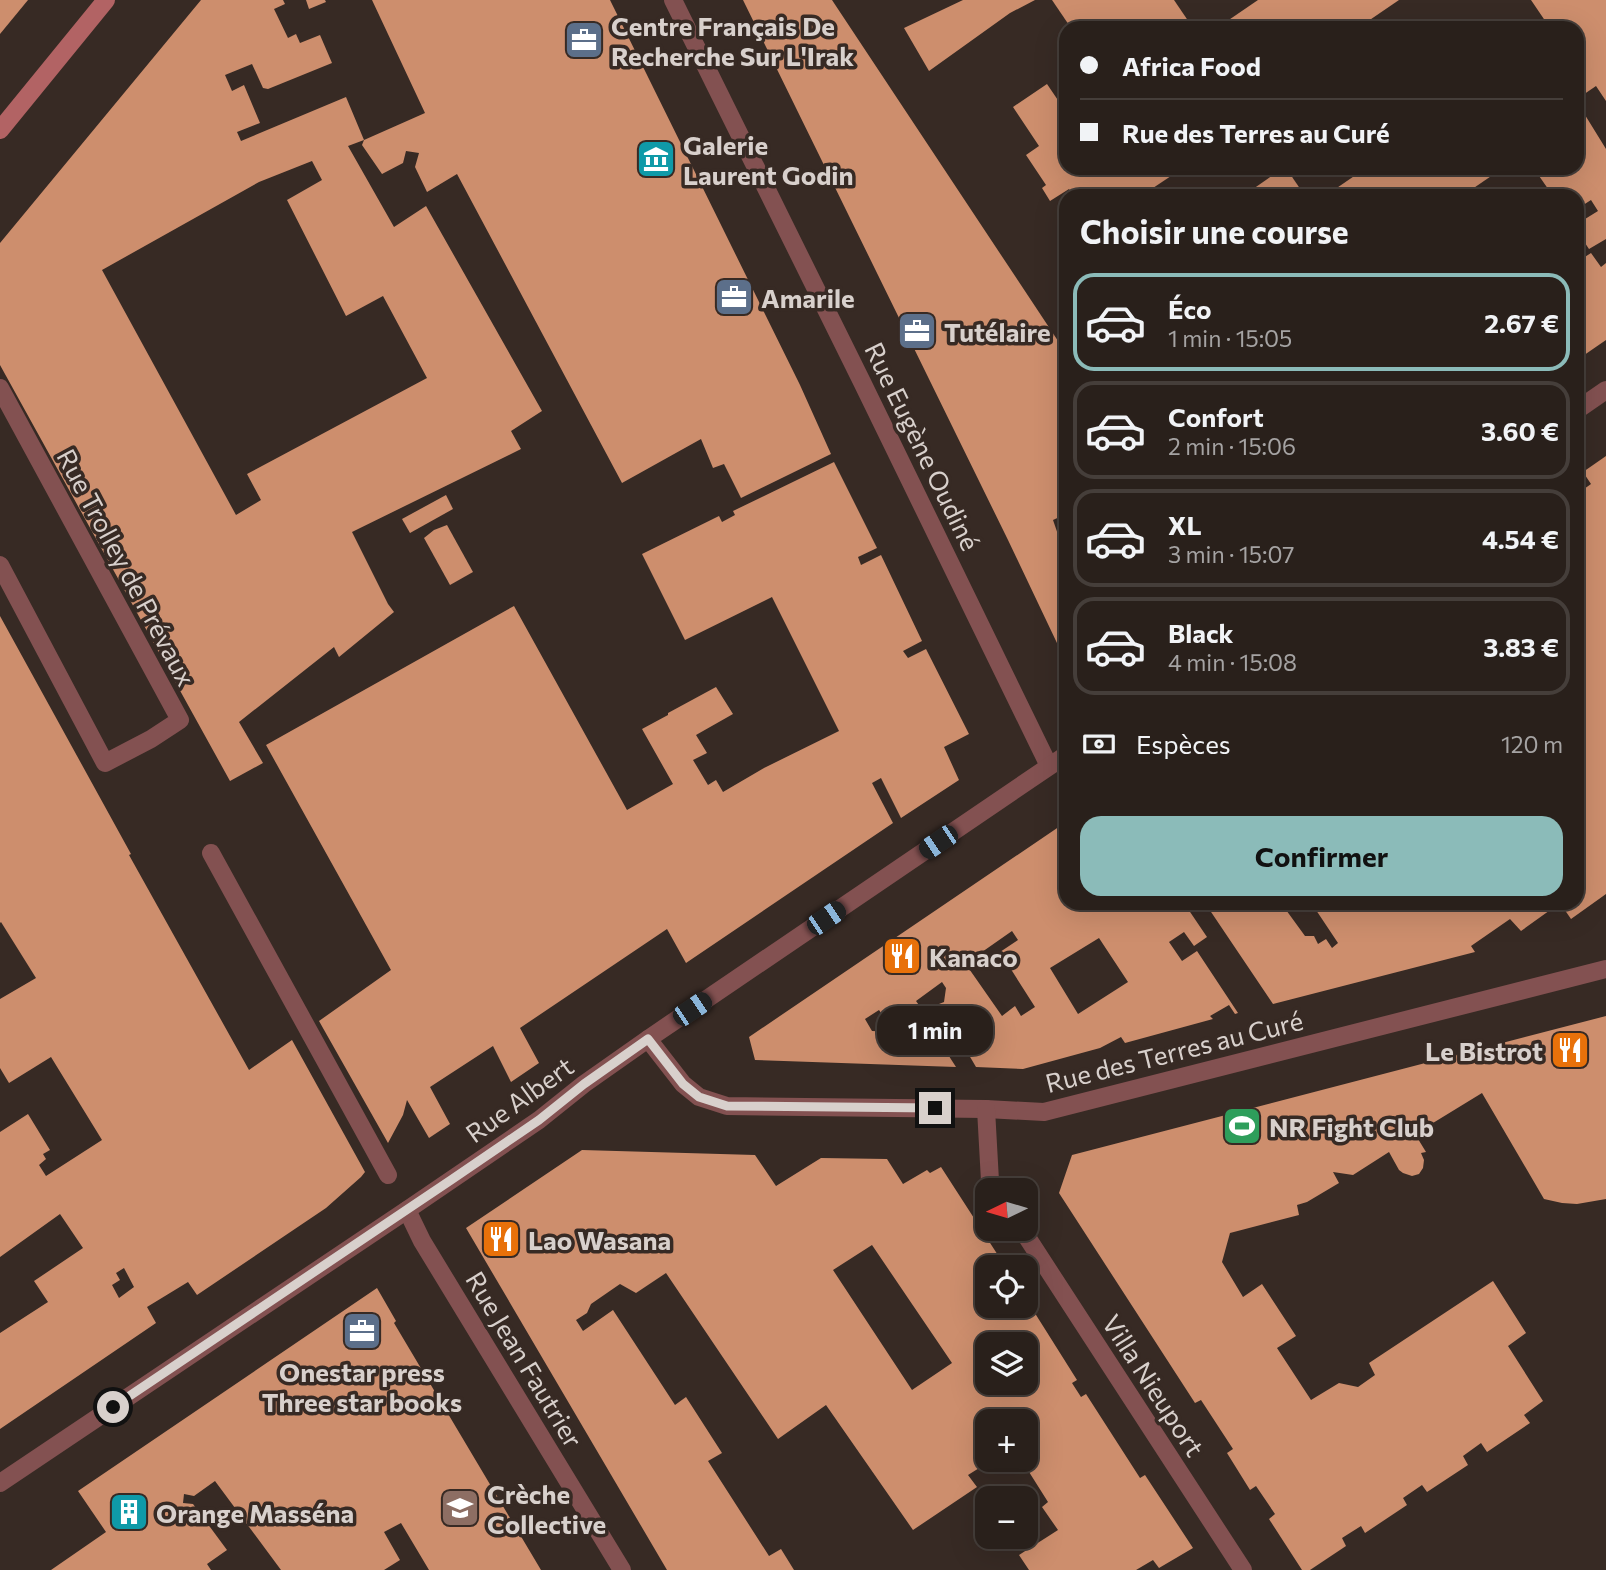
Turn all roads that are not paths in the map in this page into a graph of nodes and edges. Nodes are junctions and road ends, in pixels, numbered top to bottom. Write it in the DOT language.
graph roads {
  1 [pos="106,0"];
  2 [pos="673,0"];
  3 [pos="0,130"];
  4 [pos="0,388"];
  5 [pos="1606,390"];
  6 [pos="1584,405"];
  7 [pos="0,565"];
  8 [pos="1059,760"];
  9 [pos="1049,766"];
  10 [pos="211,853"];
  11 [pos="1606,969"];
  12 [pos="648,1039"];
  13 [pos="986,1109"];
  14 [pos="388,1175"];
  15 [pos="990,1178"];
  16 [pos="407,1210"];
  17 [pos="1029,1241"];
  18 [pos="0,1483"];
  19 [pos="622,1570"];
  20 [pos="1243,1570"];
  1 -- 3 [label="street"];
  2 -- 9 [label="street, Rue Eugène Oudiné"];
  4 -- 7 [label="street, Rue Trolley de Prévaux"];
  5 -- 6 [label="street"];
  8 -- 9 [label="street, Rue Albert"];
  9 -- 12 [label="street, Rue Albert"];
  10 -- 14 [label="street"];
  11 -- 13 [label="street, Rue des Terres au Curé"];
  12 -- 13 [label="street, Rue des Terres au Curé"];
  12 -- 16 [label="street, Rue Albert"];
  13 -- 15 [label="street"];
  16 -- 18 [label="street, Rue Albert"];
  16 -- 19 [label="street, Rue Jean Fautrier"];
  17 -- 20 [label="street, Villa Nieuport"];
}
